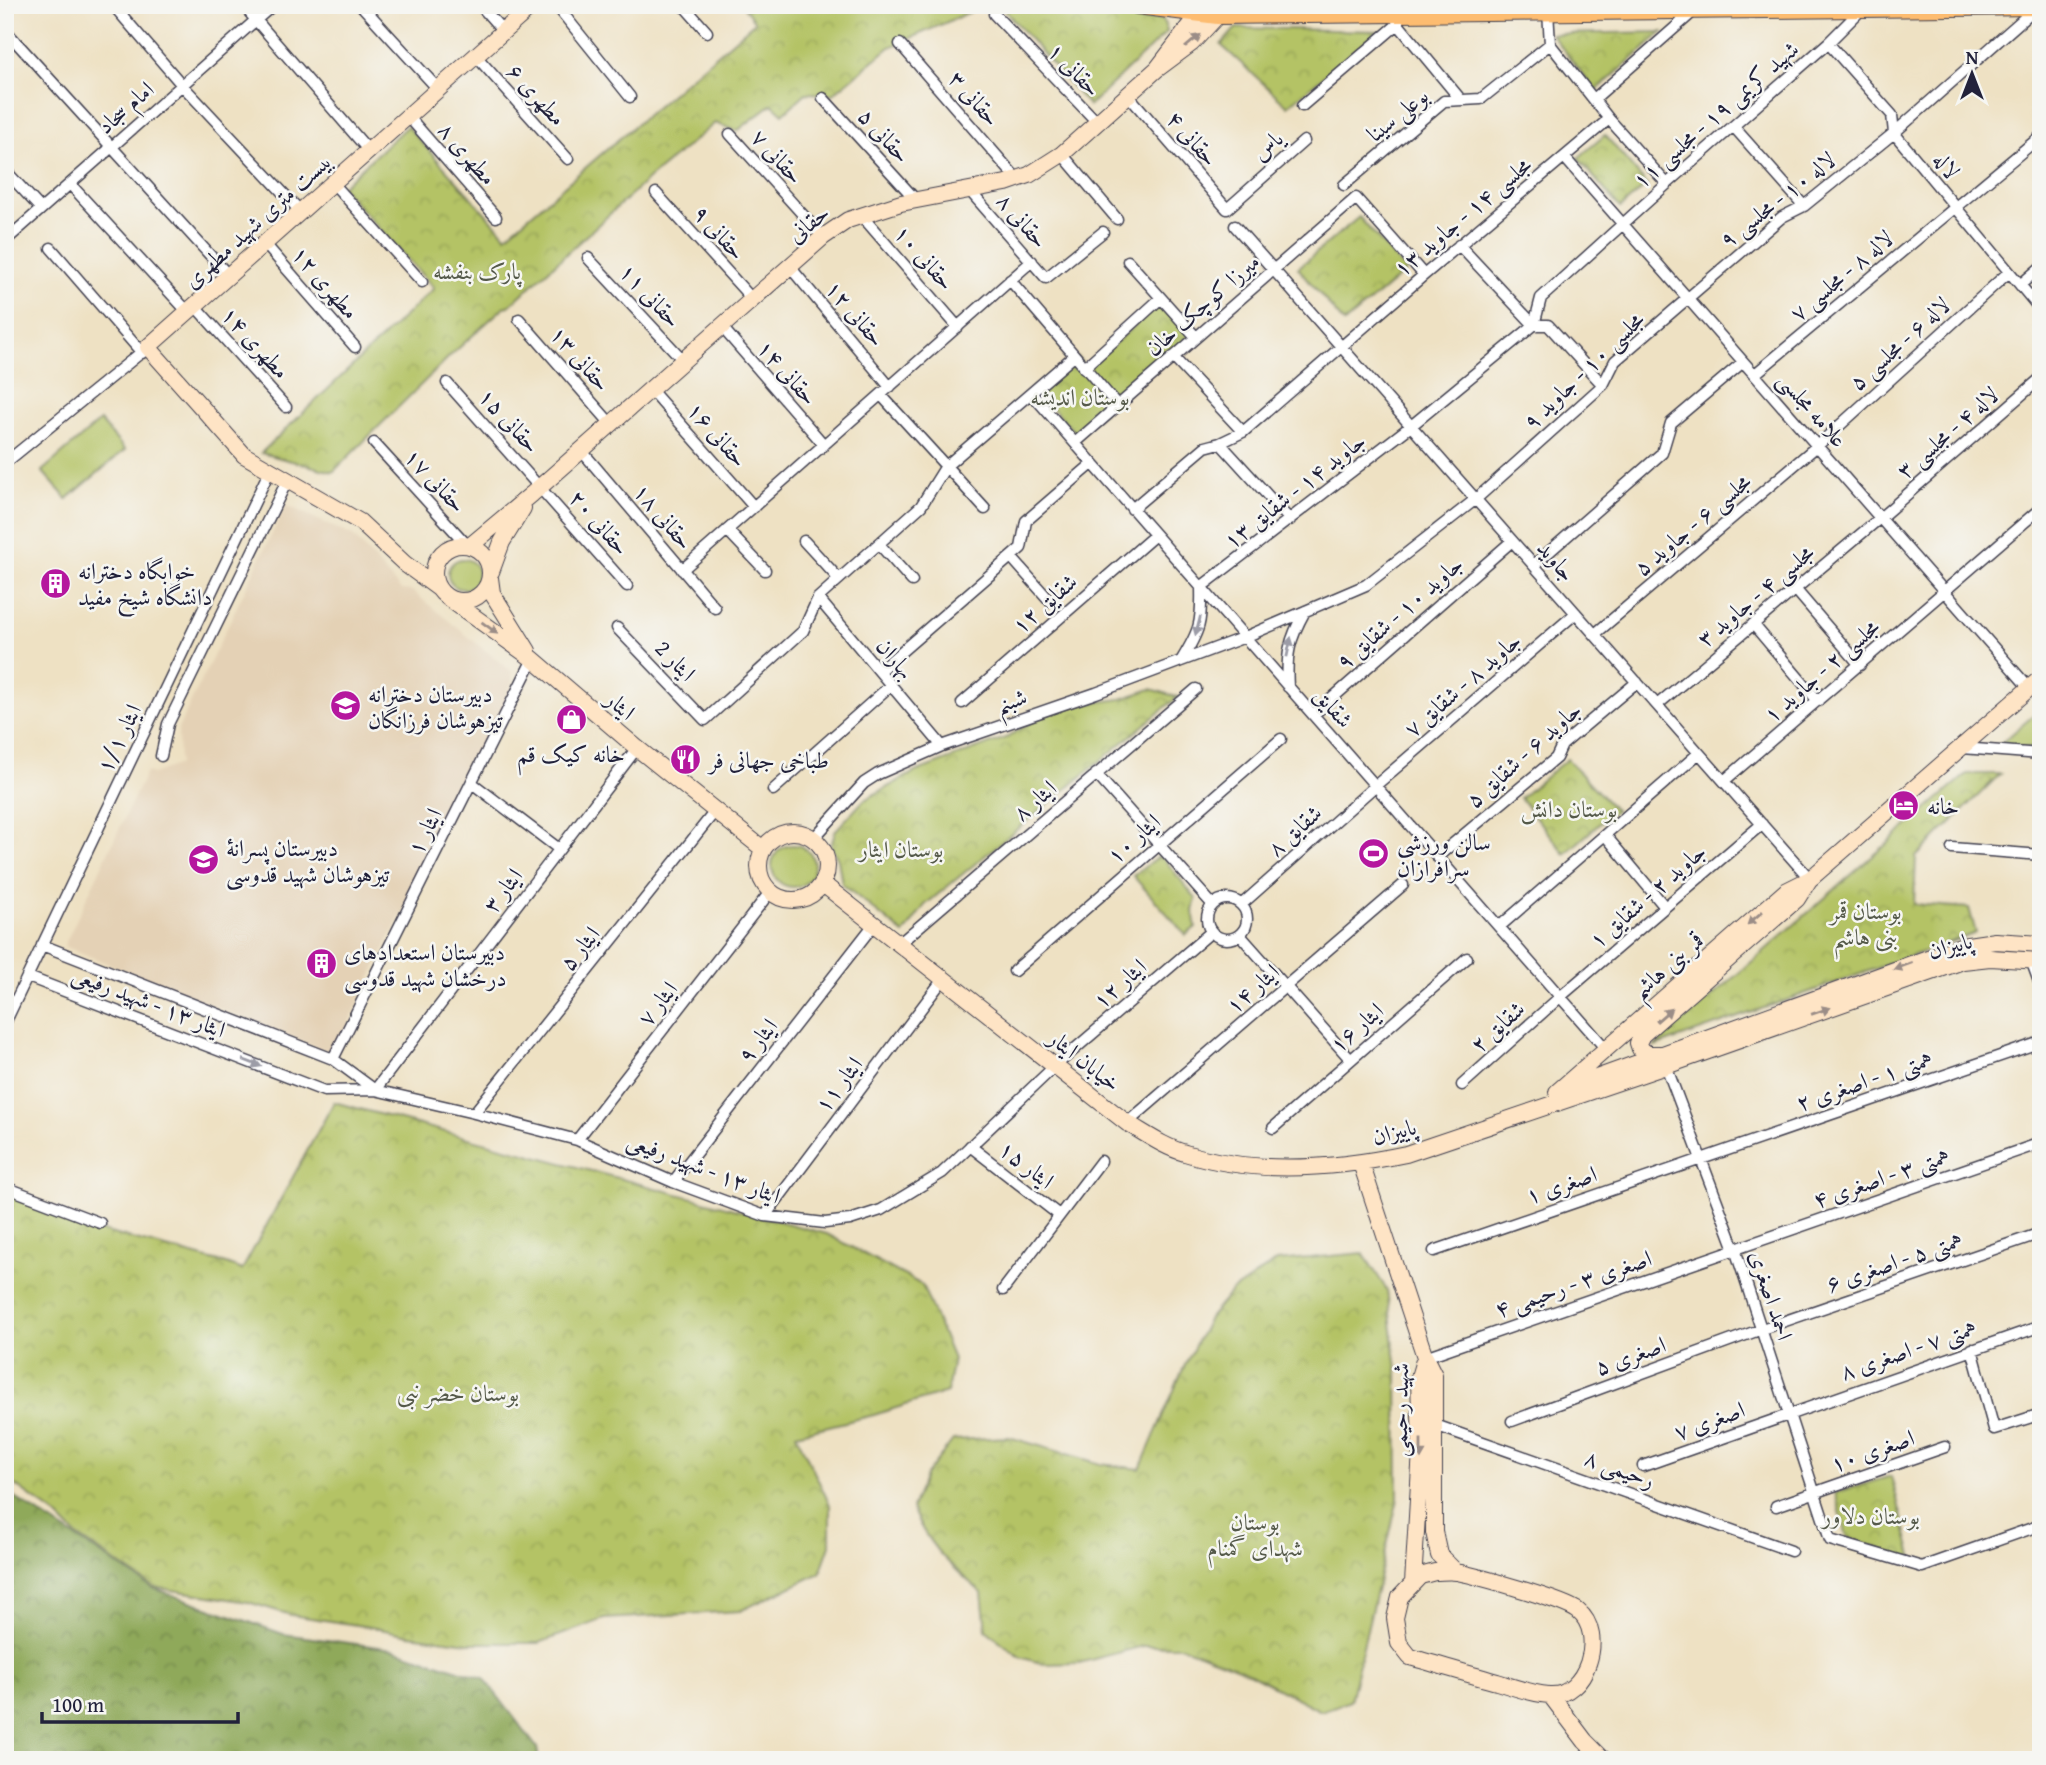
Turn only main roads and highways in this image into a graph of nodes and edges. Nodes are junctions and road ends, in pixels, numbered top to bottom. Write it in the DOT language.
graph roads {
  1 [pos="533,5"];
  2 [pos="1138,5"];
  3 [pos="1866,6"];
  4 [pos="2039,6"];
  5 [pos="1200,9"];
  6 [pos="1219,10"];
  7 [pos="1157,69"];
  8 [pos="536,490"];
  9 [pos="468,545"];
  10 [pos="435,563"];
  11 [pos="405,564"];
  12 [pos="490,576"];
  13 [pos="443,593"];
  14 [pos="533,659"];
  15 [pos="2035,683"];
  16 [pos="763,849"];
  17 [pos="1810,879"];
  18 [pos="823,884"];
  19 [pos="2037,952"];
  20 [pos="1664,1060"];
  21 [pos="1557,1092"];
  22 [pos="1361,1163"];
  23 [pos="1424,1357"];
  24 [pos="1456,1572"];
  25 [pos="1413,1583"];
  26 [pos="1551,1696"];
  27 [pos="1604,1760"];
  1 -- 11 [label="main road, بیست متری شهید مطهری"];
  2 -- 5 [label="main road"];
  3 -- 4 [label="main road"];
  3 -- 6 [label="main road"];
  5 -- 6 [label="main road"];
  5 -- 7 [label="main road"];
  7 -- 6 [label="main road, one-way"];
  7 -- 8 [label="main road, حقانی"];
  8 -- 9 [label="main road"];
  8 -- 12 [label="main road"];
  9 -- 10 [label="main road"];
  9 -- 12 [label="main road"];
  10 -- 11 [label="main road"];
  10 -- 13 [label="main road"];
  11 -- 13 [label="main road, ایثار"];
  12 -- 13 [label="main road"];
  12 -- 14 [label="main road"];
  13 -- 14 [label="main road, ایثار, one-way"];
  14 -- 16 [label="main road, ایثار"];
  15 -- 17 [label="main road, قمر بنی هاشم"];
  16 -- 18 [label="main road"];
  16 -- 18 [label="main road"];
  20 -- 17 [label="main road, قمر بنی هاشم, one-way"];
  17 -- 21 [label="main road, قمر بنی هاشم, one-way"];
  18 -- 22 [label="main road, خیابان ایثار"];
  19 -- 20 [label="main road, پاییزان"];
  20 -- 21 [label="main road, پاییزان"];
  20 -- 22 [label="main road, پاییزان"];
  21 -- 22 [label="main road, پاییزان"];
  22 -- 23 [label="main road, شهید رحیمی"];
  23 -- 24 [label="main road"];
  23 -- 25 [label="main road, شهید رحیمی, one-way"];
  24 -- 25 [label="main road"];
  24 -- 26 [label="main road"];
  25 -- 26 [label="main road"];
  26 -- 27 [label="main road"];
}
